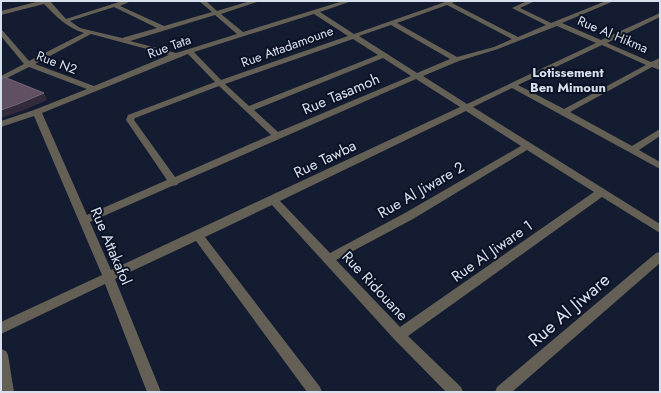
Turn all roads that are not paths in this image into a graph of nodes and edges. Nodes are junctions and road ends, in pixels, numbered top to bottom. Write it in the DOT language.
graph roads {
  1 [pos="46,1"];
  2 [pos="128,1"];
  3 [pos="202,1"];
  4 [pos="257,1"];
  5 [pos="349,1"];
  6 [pos="532,1"];
  7 [pos="611,1"];
  8 [pos="450,2"];
  9 [pos="114,5"];
  10 [pos="315,12"];
  11 [pos="1,13"];
  12 [pos="217,13"];
  13 [pos="660,15"];
  14 [pos="65,21"];
  15 [pos="391,22"];
  16 [pos="553,24"];
  17 [pos="164,29"];
  18 [pos="1,32"];
  19 [pos="90,32"];
  20 [pos="244,34"];
  21 [pos="353,35"];
  22 [pos="517,39"];
  23 [pos="124,40"];
  24 [pos="5,43"];
  25 [pos="600,43"];
  26 [pos="189,51"];
  27 [pos="176,55"];
  28 [pos="385,55"];
  29 [pos="456,60"];
  30 [pos="660,60"];
  31 [pos="28,64"];
  32 [pos="652,64"];
  33 [pos="660,68"];
  34 [pos="419,76"];
  35 [pos="1,79"];
  36 [pos="220,83"];
  37 [pos="512,85"];
  38 [pos="95,89"];
  39 [pos="466,106"];
  40 [pos="248,109"];
  41 [pos="37,112"];
  42 [pos="564,112"];
  43 [pos="1,124"];
  44 [pos="660,132"];
  45 [pos="277,136"];
  46 [pos="527,146"];
  47 [pos="633,150"];
  48 [pos="660,166"];
  49 [pos="174,183"];
  50 [pos="602,192"];
  51 [pos="273,200"];
  52 [pos="84,220"];
  53 [pos="660,229"];
  54 [pos="198,235"];
  55 [pos="660,256"];
  56 [pos="329,260"];
  57 [pos="108,276"];
  58 [pos="1,328"];
  59 [pos="399,335"];
  60 [pos="1,356"];
  61 [pos="7,392"];
  62 [pos="154,392"];
  63 [pos="315,392"];
  64 [pos="456,392"];
  65 [pos="502,392"];
  1 -- 11 [label="street"];
  1 -- 14 [label="street"];
  2 -- 9 [label="street"];
  3 -- 12 [label="street"];
  4 -- 12 [label="street"];
  5 -- 10 [label="street, Rue Tata"];
  6 -- 16 [label="street, Rue Al Hikma"];
  7 -- 16 [label="street, Rue Tasamoh"];
  8 -- 15 [label="street, Rue Attadamoune"];
  8 -- 22 [label="street"];
  9 -- 14 [label="street"];
  9 -- 17 [label="street"];
  10 -- 20 [label="street, Rue Tata"];
  10 -- 21 [label="street"];
  12 -- 17 [label="street"];
  12 -- 20 [label="street"];
  13 -- 25 [label="street, Rue Tawba"];
  14 -- 19 [label="street"];
  15 -- 21 [label="street, Rue Attadamoune"];
  15 -- 29 [label="street"];
  16 -- 22 [label="street, Rue Tasamoh"];
  16 -- 25 [label="street, Rue Al Hikma"];
  17 -- 23 [label="street"];
  18 -- 24 [label="street, Rue N2"];
  19 -- 23 [label="street"];
  19 -- 31 [label="street"];
  20 -- 26 [label="street, Rue Tata"];
  21 -- 28 [label="street"];
  21 -- 36 [label="street, Rue Attadamoune"];
  22 -- 29 [label="street, Rue Tasamoh"];
  23 -- 27 [label="street"];
  24 -- 31 [label="street, Rue N2"];
  25 -- 32 [label="street, Rue Al Hikma"];
  25 -- 37 [label="street, Rue Tawba"];
  26 -- 27 [label="street, Rue Tata"];
  26 -- 36 [label="street"];
  27 -- 38 [label="street, Rue Tata"];
  28 -- 34 [label="street"];
  28 -- 40 [label="street"];
  29 -- 34 [label="street, Rue Tasamoh"];
  30 -- 32 [label="street"];
  31 -- 35 [label="street"];
  31 -- 38 [label="street, Rue N2"];
  32 -- 33 [label="street, Rue Al Hikma"];
  32 -- 42 [label="street"];
  34 -- 39 [label="street"];
  34 -- 45 [label="street, Rue Tasamoh"];
  36 -- 40 [label="street"];
  36 -- 49 [label="street, Rue Attadamoune"];
  37 -- 39 [label="street, Rue Tawba"];
  37 -- 42 [label="street"];
  38 -- 41 [label="street, Rue Tata"];
  39 -- 46 [label="street"];
  39 -- 51 [label="street, Rue Tawba"];
  40 -- 45 [label="street"];
  41 -- 43 [label="street, Rue Tata"];
  41 -- 52 [label="street, Rue Attakafol"];
  42 -- 47 [label="street"];
  44 -- 47 [label="street"];
  45 -- 49 [label="street, Rue Tasamoh"];
  46 -- 50 [label="street"];
  46 -- 56 [label="street, Rue Al Jiware 2"];
  47 -- 48 [label="street"];
  49 -- 52 [label="street, Rue Tasamoh"];
  50 -- 53 [label="street"];
  50 -- 59 [label="street, Rue Al Jiware 1"];
  51 -- 54 [label="street, Rue Tawba"];
  51 -- 56 [label="street, Rue Ridouane"];
  52 -- 57 [label="street, Rue Attakafol"];
  54 -- 57 [label="street, Rue Tawba"];
  54 -- 63 [label="street"];
  55 -- 65 [label="street, Rue Al Jiware"];
  56 -- 59 [label="street, Rue Ridouane"];
  57 -- 58 [label="street, Rue Tawba"];
  57 -- 62 [label="street, Rue Attakafol"];
  59 -- 64 [label="street, Rue Ridouane"];
  60 -- 61 [label="street"];
}
